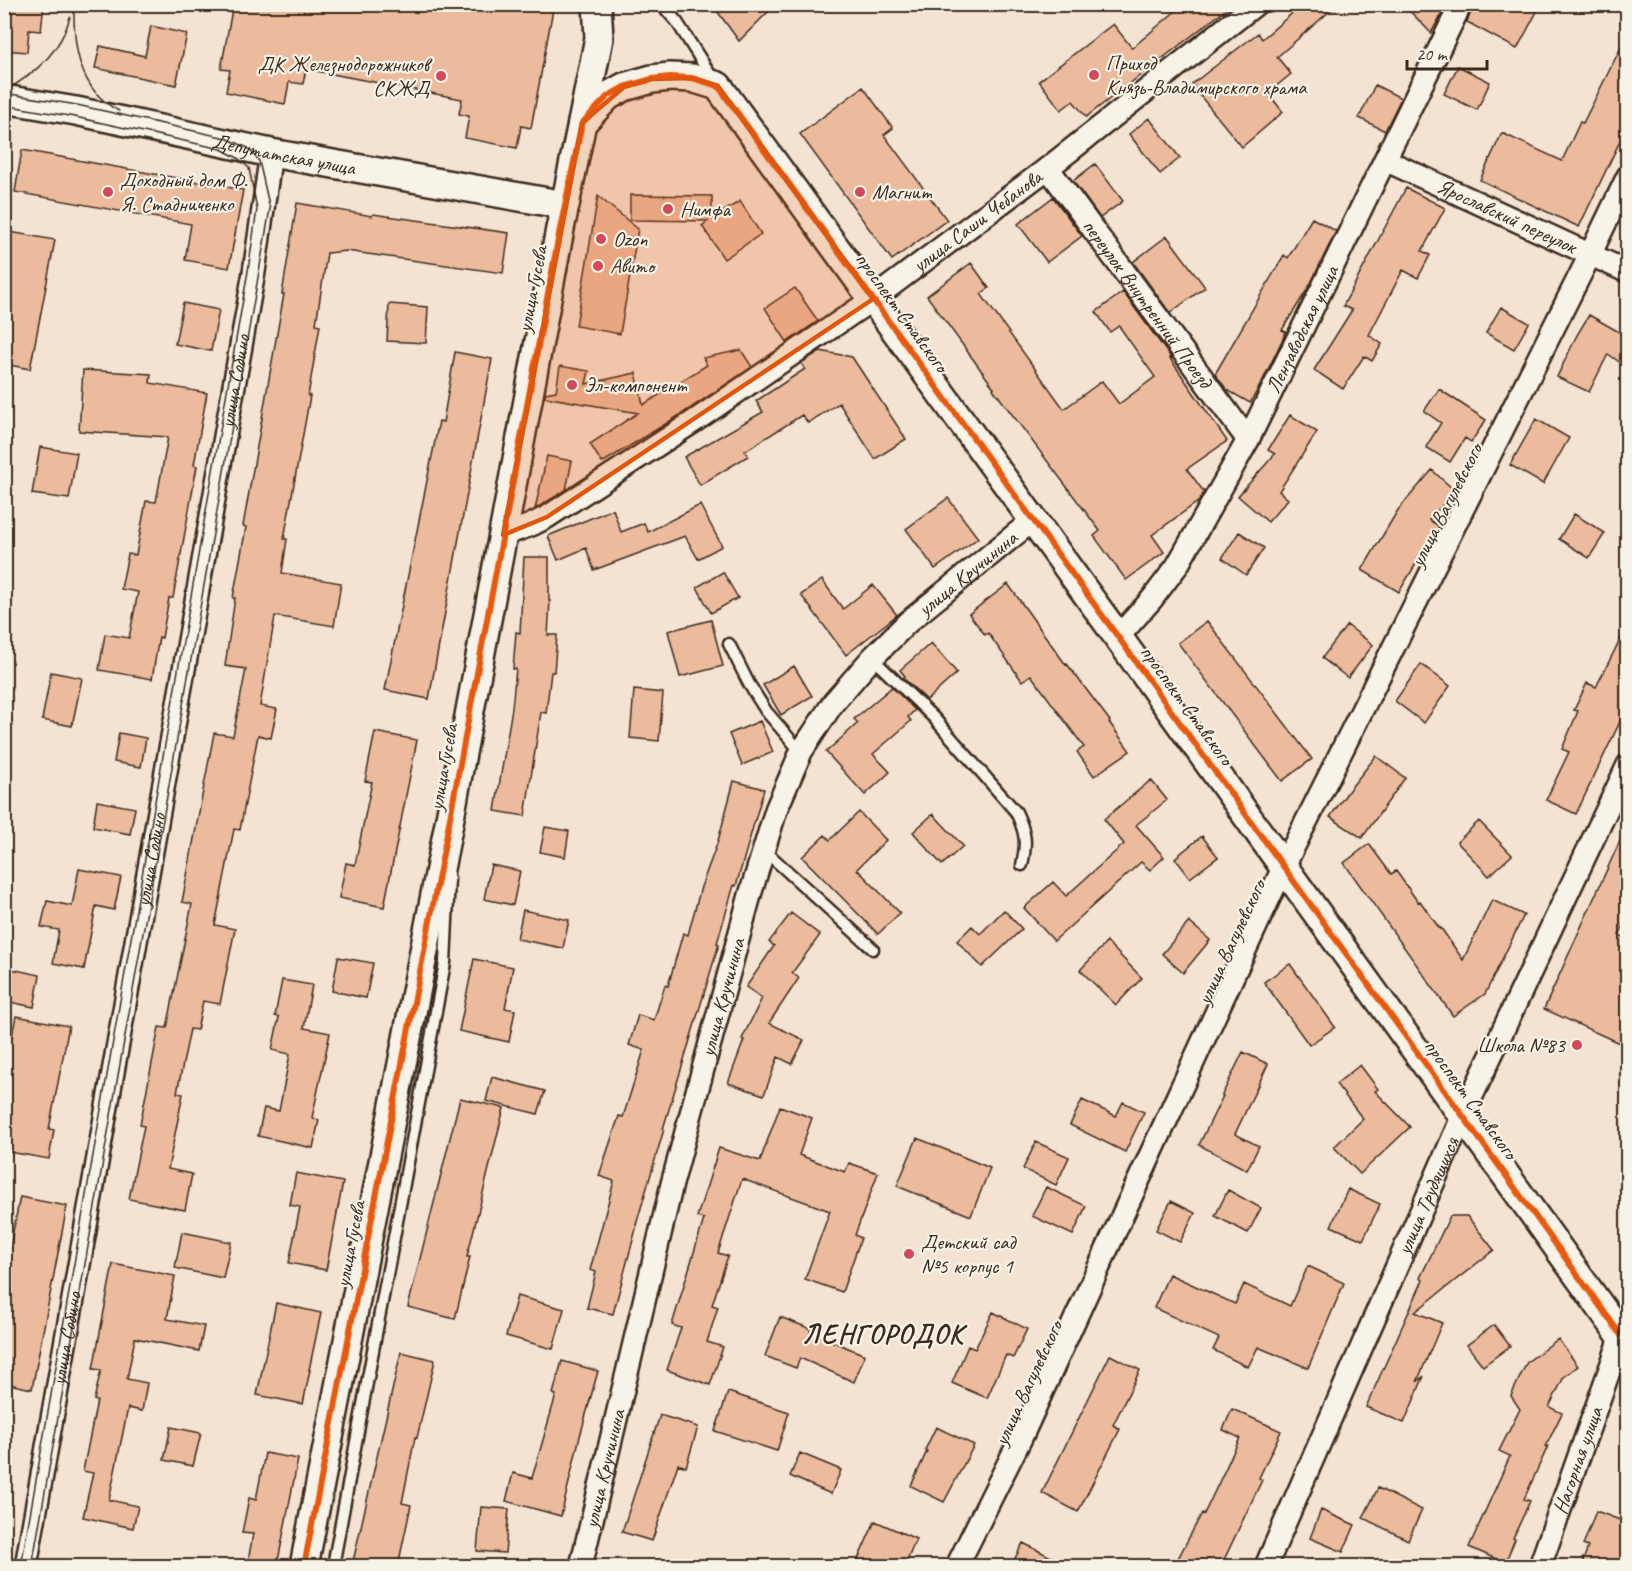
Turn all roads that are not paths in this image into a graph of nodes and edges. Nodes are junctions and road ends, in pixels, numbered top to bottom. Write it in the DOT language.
graph roads {
  1 [pos="597,4"];
  2 [pos="661,4"];
  3 [pos="1257,4"];
  4 [pos="1461,4"];
  5 [pos="718,86"];
  6 [pos="4,99"];
  7 [pos="582,123"];
  8 [pos="271,153"];
  9 [pos="1385,160"];
  10 [pos="1048,168"];
  11 [pos="1628,176"];
  12 [pos="565,205"];
  13 [pos="1590,255"];
  14 [pos="1628,272"];
  15 [pos="873,299"];
  16 [pos="1248,440"];
  17 [pos="1033,520"];
  18 [pos="502,535"];
  19 [pos="1118,638"];
  20 [pos="729,644"];
  21 [pos="872,658"];
  22 [pos="801,752"];
  23 [pos="1628,765"];
  24 [pos="449,823"];
  25 [pos="764,850"];
  26 [pos="1022,865"];
  27 [pos="1283,868"];
  28 [pos="873,949"];
  29 [pos="1463,1116"];
  30 [pos="1625,1333"];
  31 [pos="26,1566"];
  32 [pos="304,1566"];
  33 [pos="333,1566"];
  34 [pos="581,1566"];
  35 [pos="957,1566"];
  36 [pos="1266,1566"];
  37 [pos="1540,1566"];
  1 -- 7 [label="street, улица Гусева"];
  2 -- 5 [label="lane"];
  3 -- 10 [label="street, улица Саши Чебанова"];
  4 -- 9 [label="street, Лензаводская улица"];
  5 -- 7 [label="street"];
  5 -- 15 [label="street, проспект Ставского"];
  6 -- 8 [label="street, Депутатская улица"];
  7 -- 12 [label="street, улица Гусева"];
  8 -- 12 [label="street, Депутатская улица"];
  8 -- 31 [label="street, улица Собино"];
  9 -- 13 [label="street, Ярославский переулок"];
  9 -- 16 [label="street, Лензаводская улица"];
  10 -- 15 [label="street, улица Саши Чебанова"];
  10 -- 16 [label="street, переулок Внутренний Проезд"];
  11 -- 13 [label="street, улица Вагулевского"];
  12 -- 18 [label="street, улица Гусева"];
  13 -- 14 [label="street, Ярославский переулок"];
  13 -- 27 [label="street, улица Вагулевского"];
  15 -- 17 [label="street, проспект Ставского"];
  15 -- 18 [label="street, улица Саши Чебанова"];
  16 -- 19 [label="street, Лензаводская улица"];
  17 -- 19 [label="street, проспект Ставского"];
  17 -- 21 [label="street, улица Кручинина"];
  18 -- 24 [label="street, улица Гусева"];
  19 -- 27 [label="street, проспект Ставского"];
  20 -- 22 [label="lane"];
  21 -- 22 [label="street, улица Кручинина"];
  21 -- 26 [label="lane"];
  22 -- 25 [label="street, улица Кручинина"];
  23 -- 29 [label="street, улица Трудящихся"];
  24 -- 32 [label="street, улица Гусева"];
  24 -- 33 [label="lane"];
  25 -- 28 [label="lane"];
  25 -- 34 [label="street, улица Кручинина"];
  27 -- 29 [label="street, проспект Ставского"];
  27 -- 35 [label="street, улица Вагулевского"];
  29 -- 30 [label="street, проспект Ставского"];
  29 -- 36 [label="street, улица Трудящихся"];
  30 -- 37 [label="street, Нагорная улица"];
}
